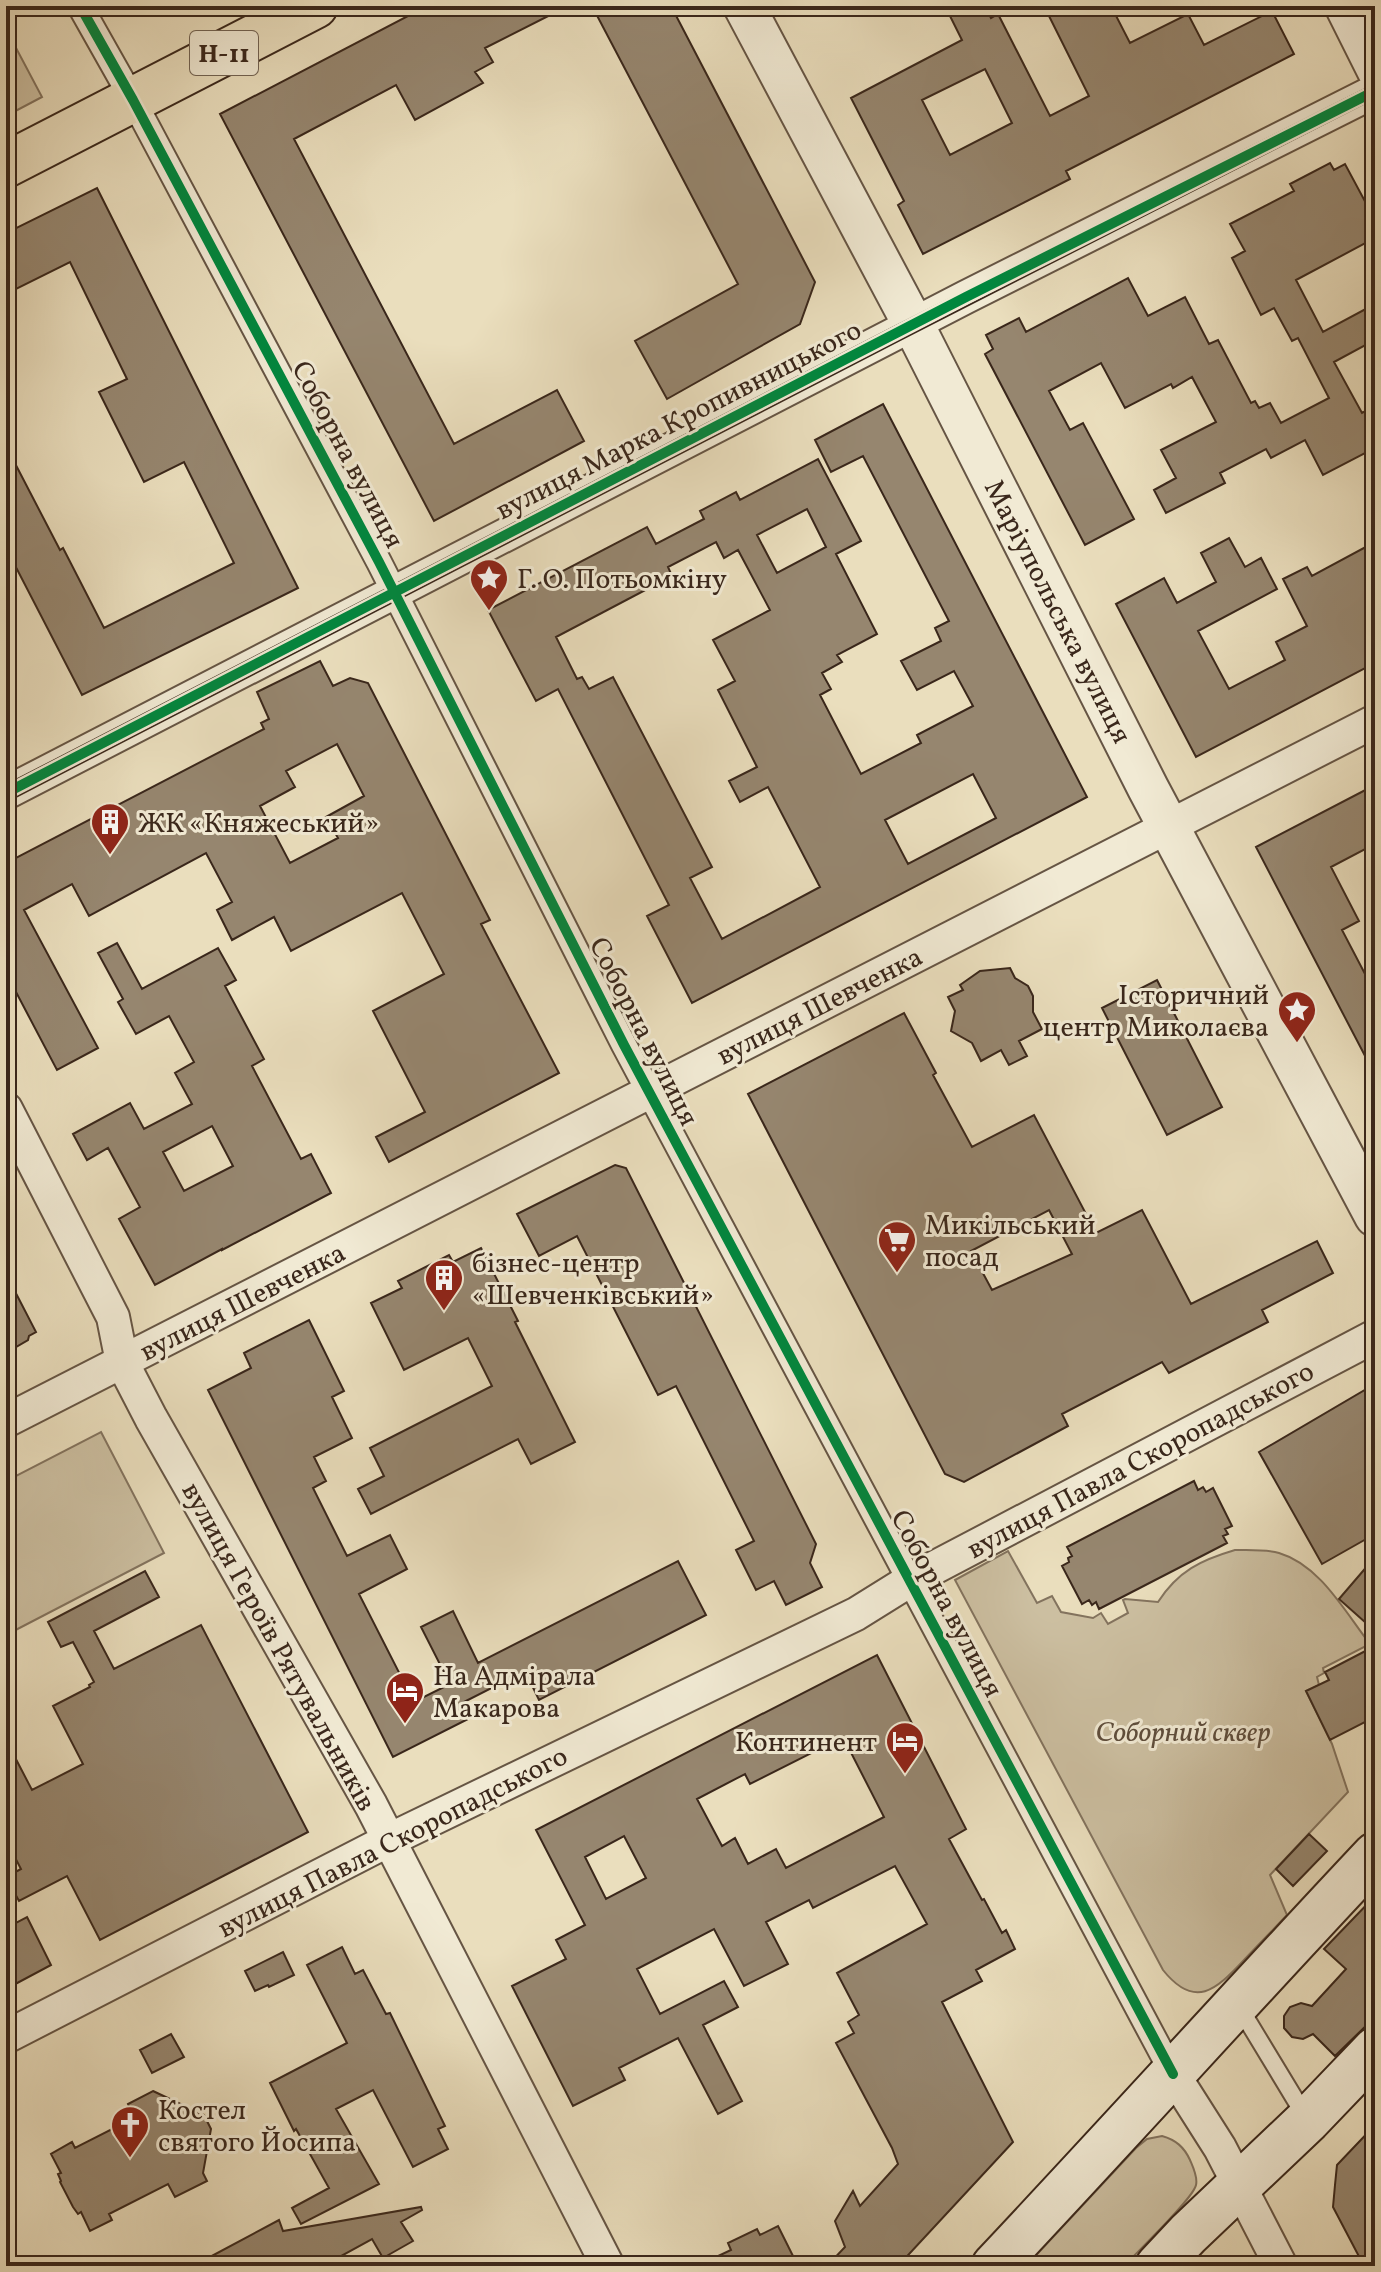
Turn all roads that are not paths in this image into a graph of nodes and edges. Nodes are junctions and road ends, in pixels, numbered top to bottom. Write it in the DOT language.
graph roads {
  1 [pos="80,6"];
  2 [pos="315,6"];
  3 [pos="744,6"];
  4 [pos="1341,6"];
  5 [pos="1375,74"];
  6 [pos="1375,91"];
  7 [pos="133,100"];
  8 [pos="6,165"];
  9 [pos="913,324"];
  10 [pos="395,592"];
  11 [pos="1375,721"];
  12 [pos="6,793"];
  13 [pos="1169,827"];
  14 [pos="650,1093"];
  15 [pos="6,1109"];
  16 [pos="1375,1216"];
  17 [pos="1375,1336"];
  18 [pos="122,1362"];
  19 [pos="6,1421"];
  20 [pos="909,1581"];
  21 [pos="389,1840"];
  22 [pos="1375,1855"];
  23 [pos="1237,2003"];
  24 [pos="6,2037"];
  25 [pos="1375,2050"];
  26 [pos="1173,2074"];
  27 [pos="1308,2120"];
  28 [pos="1240,2186"];
  29 [pos="608,2266"];
  30 [pos="994,2266"];
  31 [pos="1158,2266"];
  32 [pos="1281,2266"];
  1 -- 7 [label="street, Соборна вулиця"];
  2 -- 7 [label="main road, Н-11"];
  3 -- 9 [label="street, Маріупольська вулиця"];
  4 -- 5 [label="street"];
  6 -- 9 [label="street, вулиця Марка Кропивницького"];
  7 -- 8 [label="main road, Н-11"];
  7 -- 10 [label="street, Соборна вулиця"];
  9 -- 10 [label="street, вулиця Марка Кропивницького"];
  9 -- 13 [label="street, Маріупольська вулиця"];
  10 -- 12 [label="street, вулиця Марка Кропивницького"];
  10 -- 14 [label="street, Соборна вулиця"];
  11 -- 13 [label="street, вулиця Шевченка"];
  13 -- 14 [label="street, вулиця Шевченка"];
  13 -- 16 [label="street, Маріупольська вулиця"];
  14 -- 18 [label="street, вулиця Шевченка"];
  14 -- 20 [label="street, Соборна вулиця"];
  15 -- 18 [label="street, вулиця Героїв Рятувальників"];
  17 -- 20 [label="street, вулиця Павла Скоропадського"];
  18 -- 19 [label="street, вулиця Шевченка"];
  18 -- 21 [label="street, вулиця Героїв Рятувальників"];
  20 -- 21 [label="street, вулиця Павла Скоропадського"];
  20 -- 26 [label="street, Соборна вулиця"];
  21 -- 24 [label="street, вулиця Павла Скоропадського"];
  21 -- 29 [label="street, вулиця Героїв Рятувальників"];
  22 -- 23 [label="main road"];
  23 -- 26 [label="main road"];
  23 -- 27 [label="lane"];
  25 -- 27 [label="main road"];
  26 -- 28 [label="street, Соборна вулиця"];
  26 -- 30 [label="main road"];
  27 -- 28 [label="main road"];
  28 -- 31 [label="main road"];
  28 -- 32 [label="street, Соборна вулиця"];
}
